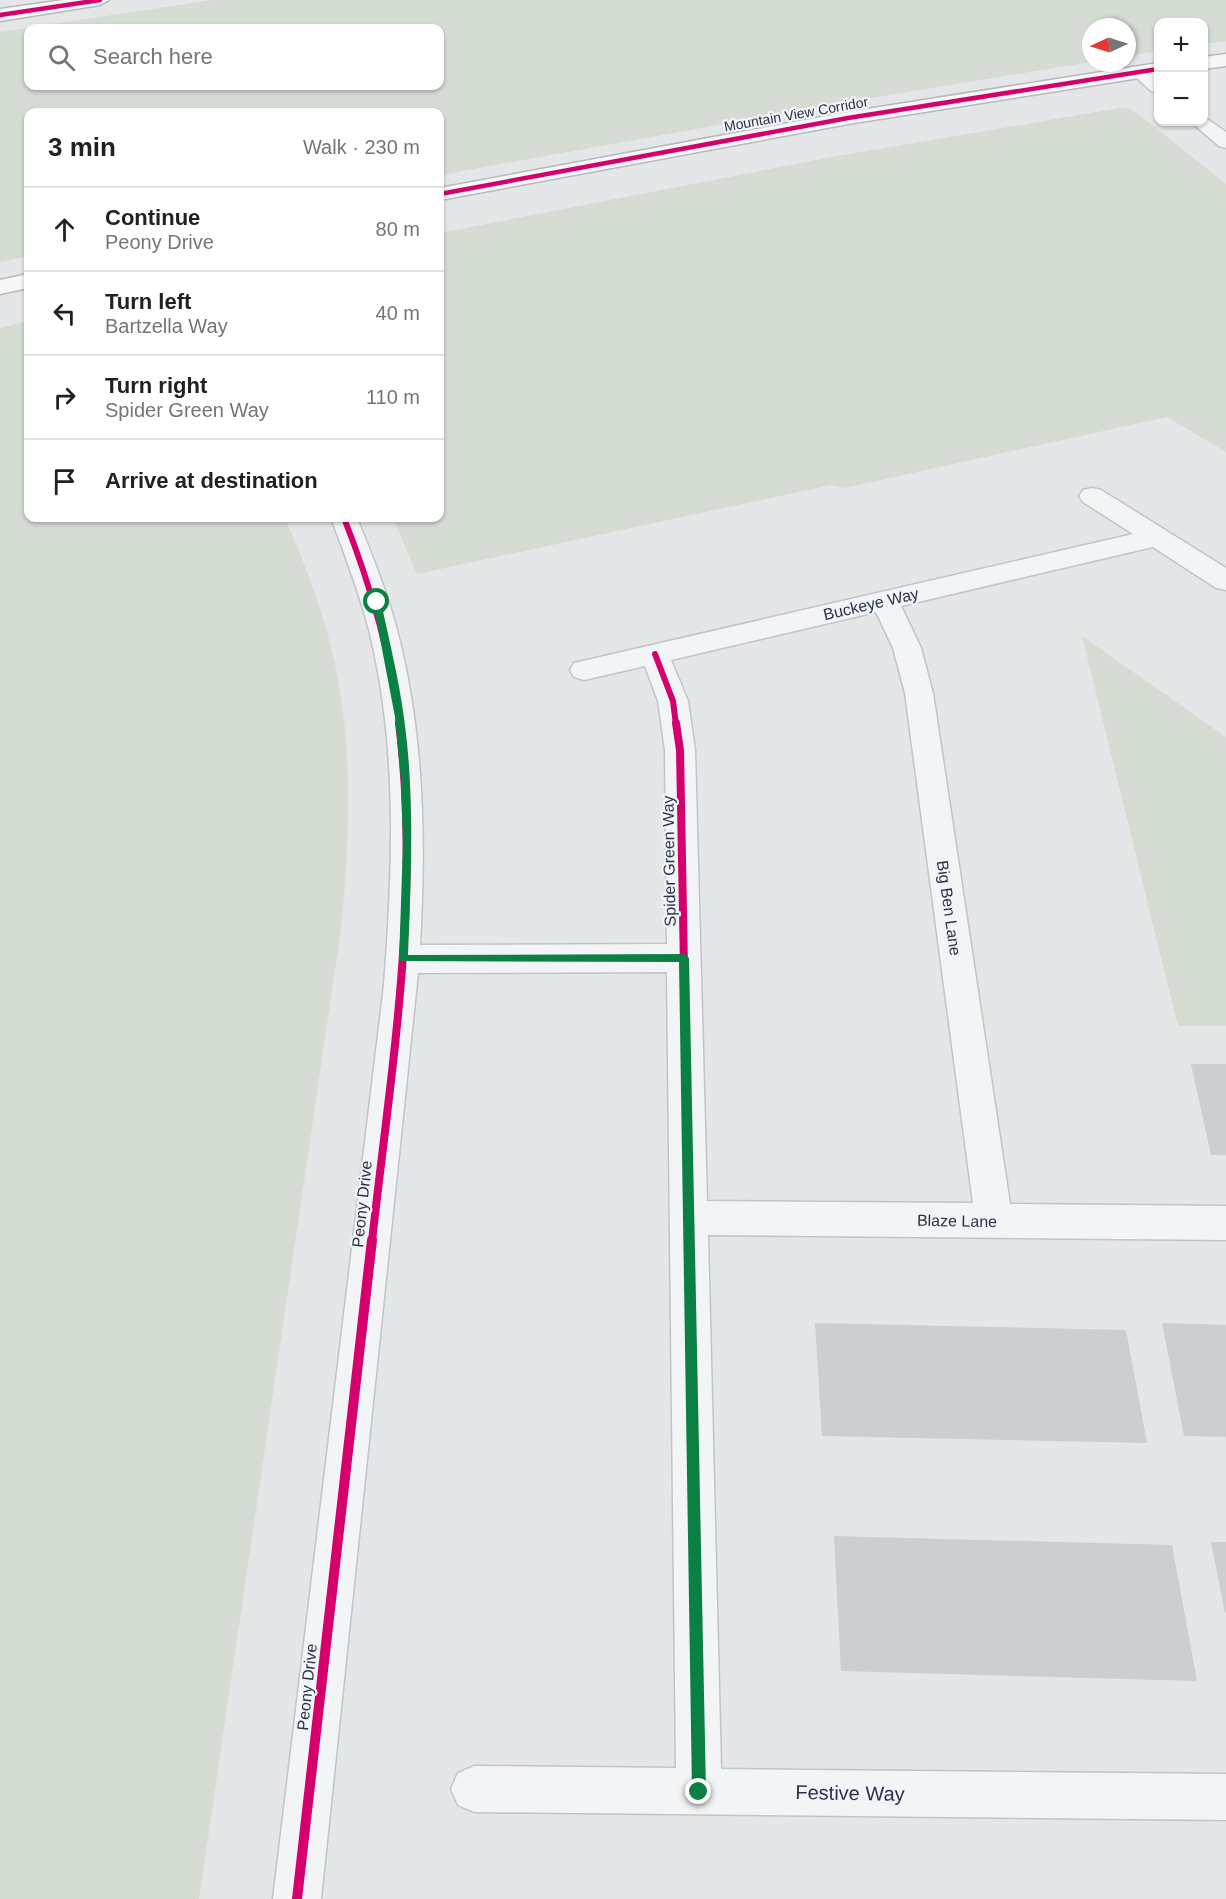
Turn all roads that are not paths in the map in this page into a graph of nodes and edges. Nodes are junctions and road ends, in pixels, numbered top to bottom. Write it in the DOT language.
graph roads {
  1 [pos="100,0"];
  2 [pos="0,15"];
  3 [pos="1226,60"];
  4 [pos="1208,62"];
  5 [pos="1149,70"];
  6 [pos="1206,126"];
  7 [pos="1226,141"];
  8 [pos="444,193"];
  9 [pos="24,282"];
  10 [pos="0,287"];
  11 [pos="1092,496"];
  12 [pos="346,522"];
  13 [pos="1157,537"];
  14 [pos="1226,581"];
  15 [pos="884,600"];
  16 [pos="655,654"];
  17 [pos="584,670"];
  18 [pos="684,958"];
  19 [pos="402,959"];
  20 [pos="689,1218"];
  21 [pos="994,1221"];
  22 [pos="1226,1223"];
  23 [pos="474,1789"];
  24 [pos="699,1792"];
  25 [pos="1226,1797"];
  26 [pos="297,1899"];
  1 -- 2 [label="highway"];
  3 -- 4 [label="highway"];
  5 -- 8 [label="highway, Mountain View Corridor"];
  6 -- 7 [label="street"];
  9 -- 10 [label="highway"];
  11 -- 13 [label="street"];
  12 -- 19 [label="street, Peony Drive"];
  13 -- 14 [label="street"];
  13 -- 15 [label="street, Buckeye Way"];
  15 -- 16 [label="street, Buckeye Way"];
  15 -- 21 [label="street, Big Ben Lane"];
  16 -- 17 [label="street, Buckeye Way"];
  16 -- 18 [label="street, Spider Green Way"];
  18 -- 19 [label="street"];
  18 -- 20 [label="street, Spider Green Way"];
  19 -- 26 [label="street, Peony Drive"];
  20 -- 21 [label="street, Blaze Lane"];
  20 -- 24 [label="street, Spider Green Way"];
  21 -- 22 [label="street, Blaze Lane"];
  23 -- 24 [label="street, Festive Way"];
  24 -- 25 [label="street, Festive Way"];
}
